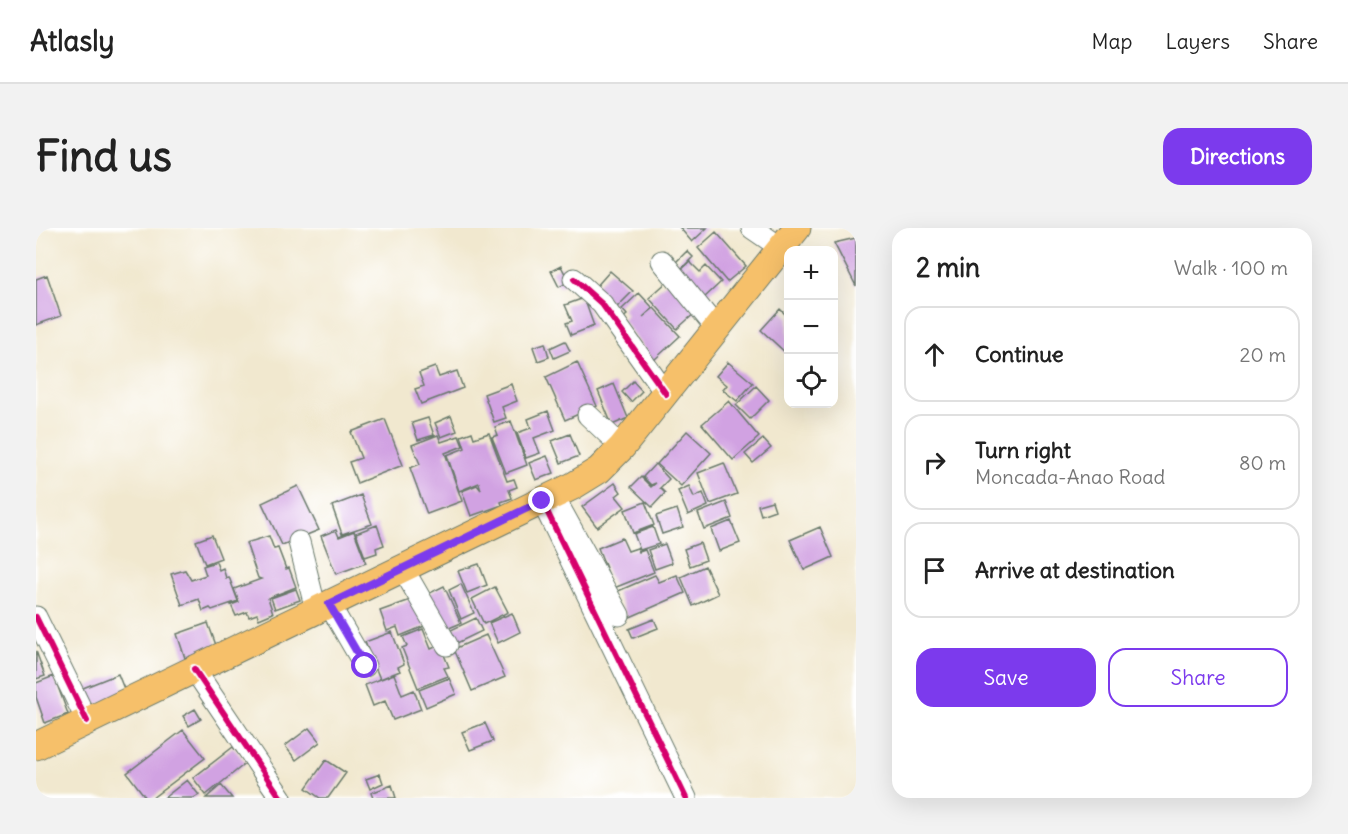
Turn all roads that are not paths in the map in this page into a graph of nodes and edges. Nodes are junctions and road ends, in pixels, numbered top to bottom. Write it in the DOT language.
graph roads {
  1 [pos="752,228"];
  2 [pos="789,238"];
  3 [pos="662,261"];
  4 [pos="574,279"];
  5 [pos="717,329"];
  6 [pos="666,394"];
  7 [pos="588,415"];
  8 [pos="622,447"];
  9 [pos="547,498"];
  10 [pos="299,542"];
  11 [pos="402,567"];
  12 [pos="323,607"];
  13 [pos="619,615"];
  14 [pos="36,617"];
  15 [pos="447,645"];
  16 [pos="365,666"];
  17 [pos="194,669"];
  18 [pos="87,722"];
  19 [pos="36,746"];
  20 [pos="281,798"];
  21 [pos="686,798"];
  1 -- 2 [label="street"];
  2 -- 5 [label="main road"];
  3 -- 5 [label="street"];
  4 -- 6 [label="street"];
  5 -- 6 [label="main road"];
  6 -- 8 [label="main road"];
  7 -- 8 [label="street"];
  8 -- 9 [label="main road"];
  9 -- 11 [label="main road"];
  9 -- 13 [label="street"];
  9 -- 21 [label="street"];
  10 -- 12 [label="street"];
  11 -- 12 [label="main road"];
  11 -- 15 [label="street"];
  12 -- 16 [label="street"];
  12 -- 17 [label="main road"];
  14 -- 18 [label="street"];
  17 -- 18 [label="main road"];
  17 -- 20 [label="street"];
  18 -- 19 [label="main road"];
}
